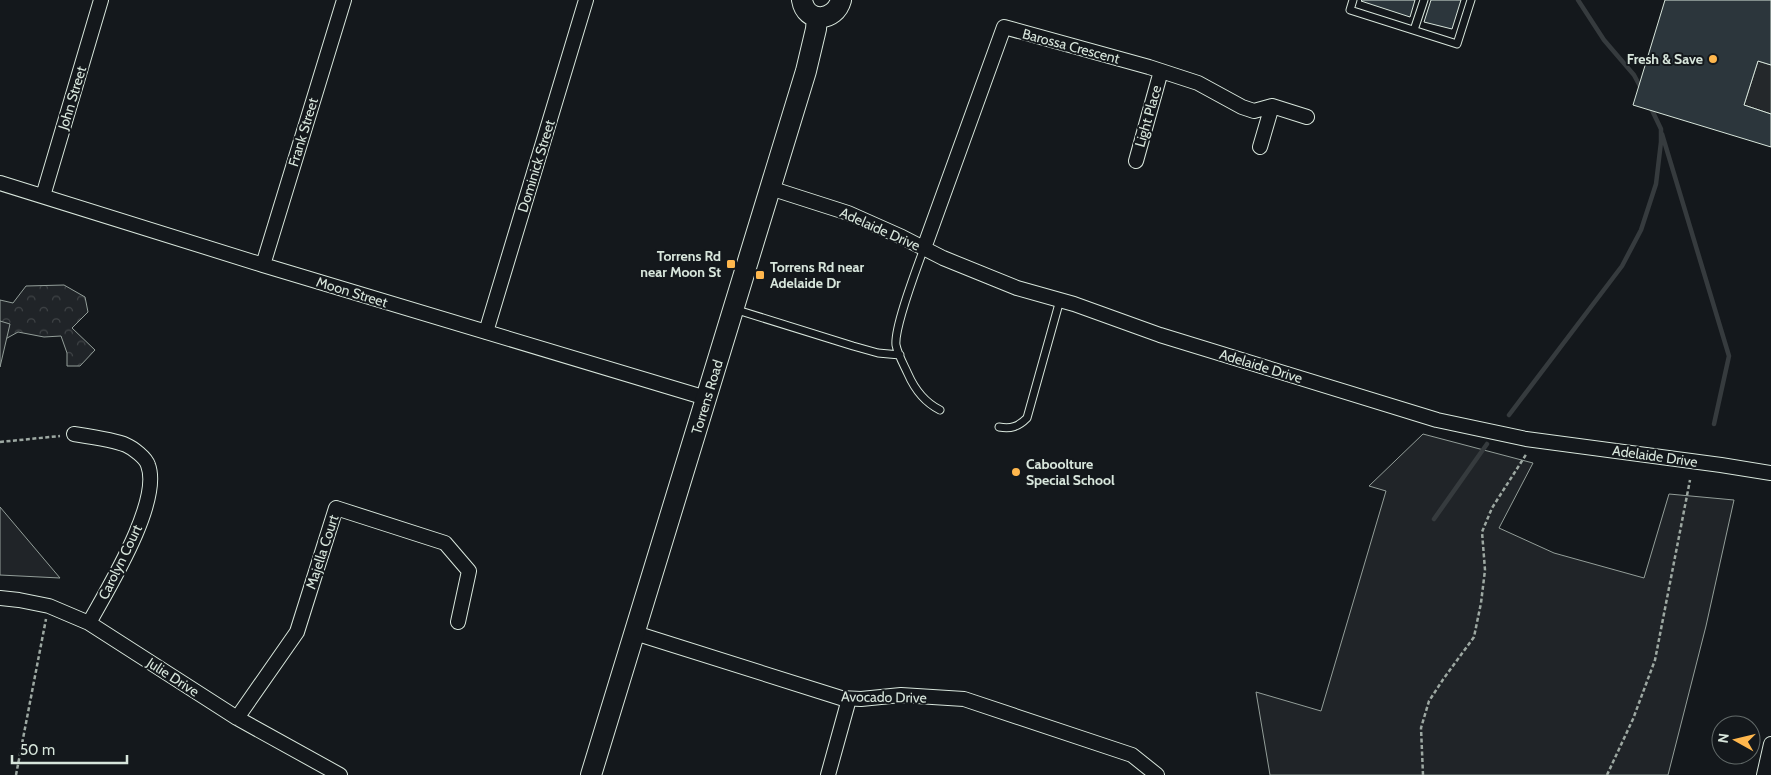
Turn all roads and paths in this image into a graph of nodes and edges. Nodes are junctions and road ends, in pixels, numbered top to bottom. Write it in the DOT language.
graph roads {
  1 [pos="101,0"];
  2 [pos="344,0"];
  3 [pos="586,0"];
  4 [pos="802,0"];
  5 [pos="841,0"];
  6 [pos="1353,0"];
  7 [pos="1424,0"];
  8 [pos="1471,0"];
  9 [pos="817,17"];
  10 [pos="1414,30"];
  11 [pos="1161,71"];
  12 [pos="1272,106"];
  13 [pos="1308,117"];
  14 [pos="1260,147"];
  15 [pos="1136,161"];
  16 [pos="0,183"];
  17 [pos="770,188"];
  18 [pos="43,196"];
  19 [pos="924,248"];
  20 [pos="263,265"];
  21 [pos="1060,300"];
  22 [pos="734,309"];
  23 [pos="486,332"];
  24 [pos="900,355"];
  25 [pos="706,398"];
  26 [pos="940,410"];
  27 [pos="999,427"];
  28 [pos="74,434"];
  29 [pos="0,442"];
  30 [pos="1529,449"];
  31 [pos="1771,473"];
  32 [pos="1690,480"];
  33 [pos="0,598"];
  34 [pos="48,606"];
  35 [pos="458,622"];
  36 [pos="89,623"];
  37 [pos="635,633"];
  38 [pos="849,699"];
  39 [pos="237,718"];
  40 [pos="1771,744"];
  41 [pos="16,775"];
  42 [pos="340,775"];
  43 [pos="591,775"];
  44 [pos="828,775"];
  45 [pos="1157,775"];
  46 [pos="1423,775"];
  47 [pos="1607,775"];
  48 [pos="1764,775"];
  1 -- 18 [label="street, John Street"];
  2 -- 20 [label="street, Frank Street"];
  3 -- 23 [label="street, Dominick Street"];
  4 -- 9 [label="main road"];
  5 -- 9 [label="main road"];
  6 -- 10 [label="lane"];
  7 -- 10 [label="lane"];
  8 -- 10 [label="lane"];
  9 -- 17 [label="main road, Torrens Road"];
  11 -- 12 [label="street, Barossa Crescent"];
  11 -- 15 [label="street, Light Place"];
  11 -- 19 [label="street, Barossa Crescent"];
  12 -- 13 [label="street, Barossa Crescent"];
  12 -- 14 [label="street"];
  16 -- 18 [label="street, Moon Street"];
  17 -- 19 [label="street, Adelaide Drive"];
  17 -- 22 [label="main road, Torrens Road"];
  18 -- 20 [label="street, Moon Street"];
  19 -- 21 [label="street, Adelaide Drive"];
  19 -- 24 [label="lane"];
  20 -- 23 [label="street, Moon Street"];
  21 -- 27 [label="lane"];
  21 -- 31 [label="street, Adelaide Drive"];
  22 -- 24 [label="lane"];
  22 -- 25 [label="main road, Torrens Road"];
  23 -- 25 [label="street, Moon Street"];
  24 -- 26 [label="lane"];
  25 -- 37 [label="main road, Torrens Road"];
  28 -- 29 [label="path"];
  28 -- 36 [label="street, Carolyn Court"];
  30 -- 46 [label="path"];
  32 -- 47 [label="path"];
  33 -- 34 [label="street, Julie Drive"];
  34 -- 36 [label="street, Julie Drive"];
  34 -- 41 [label="path"];
  35 -- 39 [label="street, Majella Court"];
  36 -- 39 [label="street, Julie Drive"];
  37 -- 38 [label="street, Avocado Drive"];
  37 -- 43 [label="main road, Torrens Road"];
  38 -- 44 [label="street"];
  38 -- 45 [label="street, Avocado Drive"];
  39 -- 42 [label="street, Julie Drive"];
  40 -- 48 [label="street"];
}
